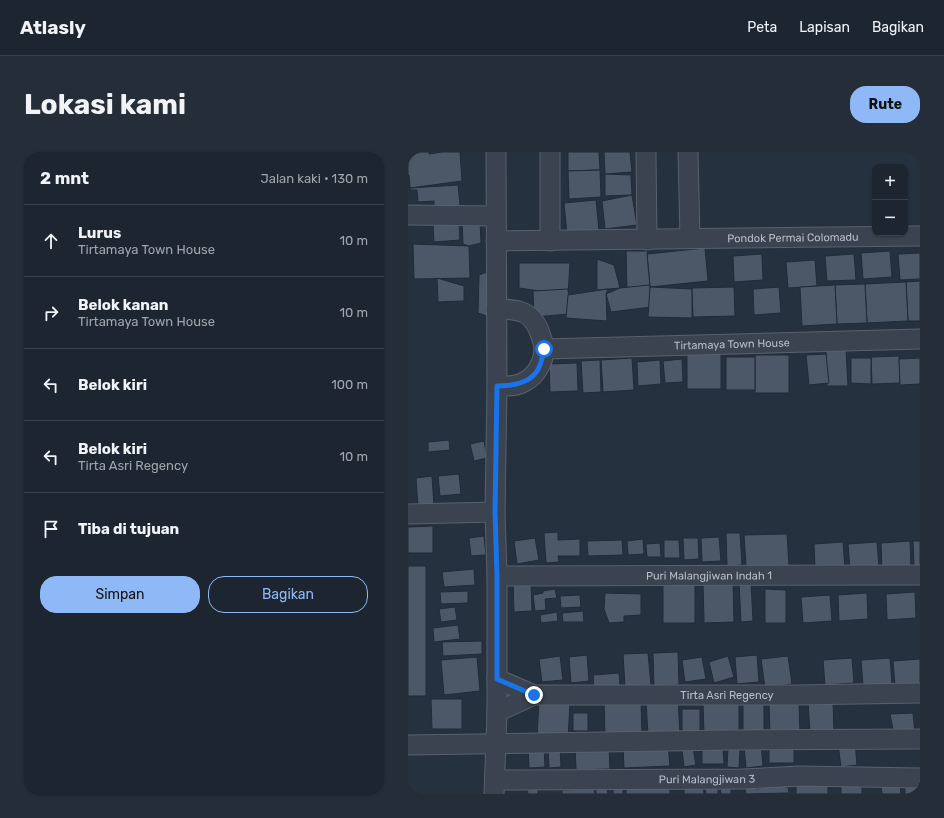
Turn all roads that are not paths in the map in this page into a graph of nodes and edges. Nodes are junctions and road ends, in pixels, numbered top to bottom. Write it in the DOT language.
graph roads {
  1 [pos="496,152"];
  2 [pos="550,152"];
  3 [pos="646,152"];
  4 [pos="688,152"];
  5 [pos="408,215"];
  6 [pos="495,216"];
  7 [pos="920,236"];
  8 [pos="690,238"];
  9 [pos="647,240"];
  10 [pos="496,241"];
  11 [pos="550,241"];
  12 [pos="496,309"];
  13 [pos="920,339"];
  14 [pos="544,349"];
  15 [pos="497,386"];
  16 [pos="495,512"];
  17 [pos="408,514"];
  18 [pos="920,575"];
  19 [pos="497,576"];
  20 [pos="497,679"];
  21 [pos="920,693"];
  22 [pos="534,695"];
  23 [pos="497,712"];
  24 [pos="920,739"];
  25 [pos="495,743"];
  26 [pos="408,745"];
  27 [pos="920,778"];
  28 [pos="494,787"];
  1 -- 6 [label="street"];
  2 -- 11 [label="street"];
  3 -- 9 [label="street"];
  4 -- 8 [label="street"];
  5 -- 6 [label="street"];
  6 -- 10 [label="street"];
  7 -- 8 [label="street, Pondok Permai Colomadu"];
  8 -- 9 [label="street, Pondok Permai Colomadu"];
  9 -- 11 [label="street, Pondok Permai Colomadu"];
  10 -- 11 [label="street, Pondok Permai Colomadu"];
  10 -- 12 [label="street"];
  12 -- 14 [label="street"];
  12 -- 15 [label="street"];
  13 -- 14 [label="street, Tirtamaya Town House"];
  14 -- 15 [label="street"];
  15 -- 16 [label="street"];
  16 -- 17 [label="street"];
  16 -- 19 [label="street"];
  18 -- 19 [label="street, Puri Malangjiwan Indah 1"];
  19 -- 20 [label="street"];
  20 -- 22 [label="street, Tirta Asri Regency"];
  20 -- 23 [label="street"];
  21 -- 22 [label="street, Tirta Asri Regency"];
  22 -- 23 [label="street, Tirta Asri Regency"];
  23 -- 25 [label="street"];
  24 -- 25 [label="street"];
  25 -- 26 [label="street"];
  25 -- 28 [label="street"];
  27 -- 28 [label="street, Puri Malangjiwan 3"];
}
